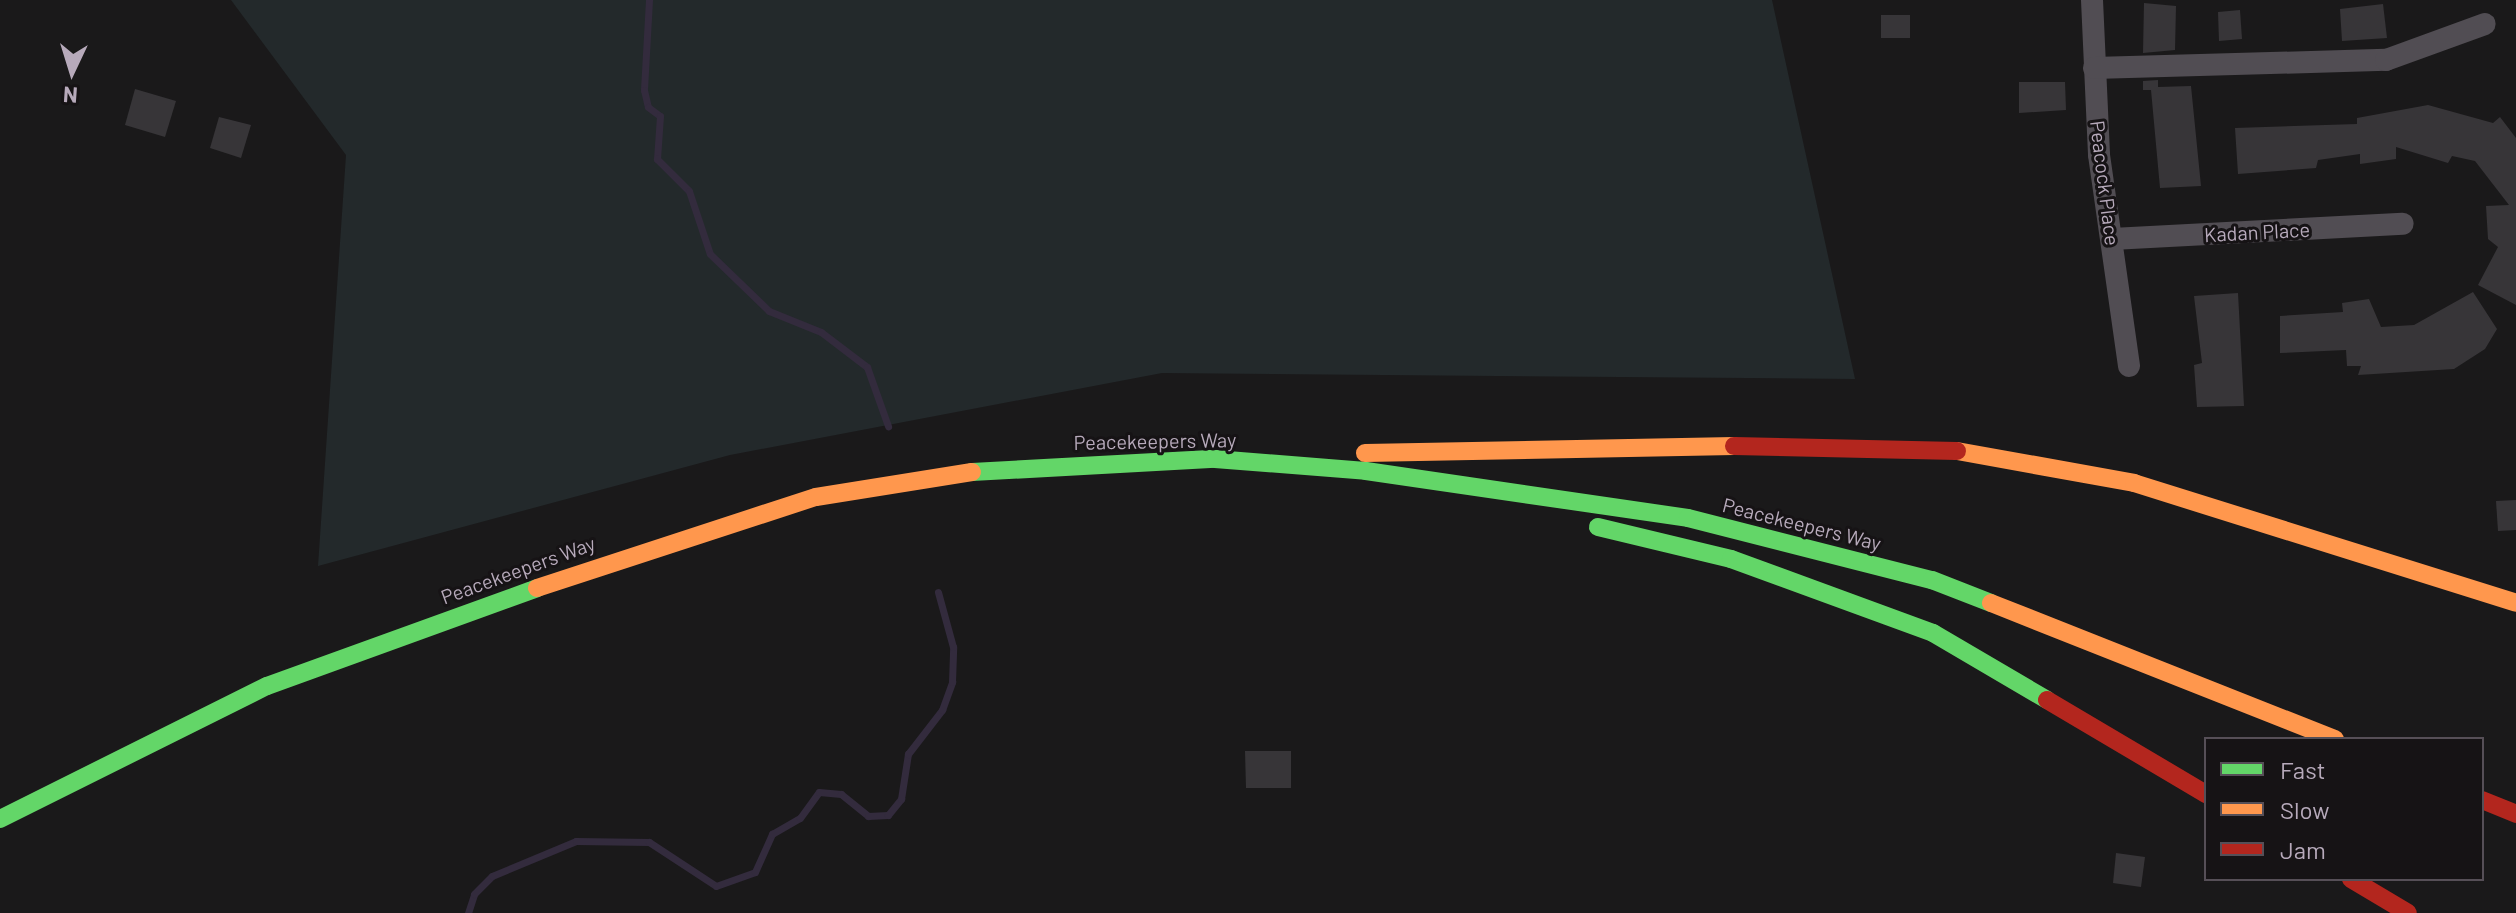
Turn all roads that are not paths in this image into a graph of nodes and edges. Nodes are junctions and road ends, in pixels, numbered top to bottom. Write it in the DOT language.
graph roads {
  1 [pos="2092,0"];
  2 [pos="2485,24"];
  3 [pos="2094,68"];
  4 [pos="2403,224"];
  5 [pos="2112,239"];
  6 [pos="2129,366"];
  7 [pos="1215,459"];
  8 [pos="1366,471"];
  9 [pos="2516,603"];
  10 [pos="2330,737"];
  11 [pos="2204,793"];
  12 [pos="2484,801"];
  13 [pos="2516,814"];
  14 [pos="0,819"];
  15 [pos="2354,881"];
  16 [pos="2408,913"];
  1 -- 3 [label="street, Peacock Place"];
  2 -- 3 [label="street"];
  3 -- 5 [label="street, Peacock Place"];
  4 -- 5 [label="street, Kadan Place"];
  5 -- 6 [label="street, Peacock Place"];
  7 -- 8 [label="highway, Peacekeepers Way"];
  7 -- 9 [label="highway"];
  7 -- 14 [label="highway, Peacekeepers Way"];
  8 -- 10 [label="highway, Peacekeepers Way"];
  8 -- 11 [label="highway"];
  12 -- 13 [label="highway"];
  15 -- 16 [label="highway"];
}
